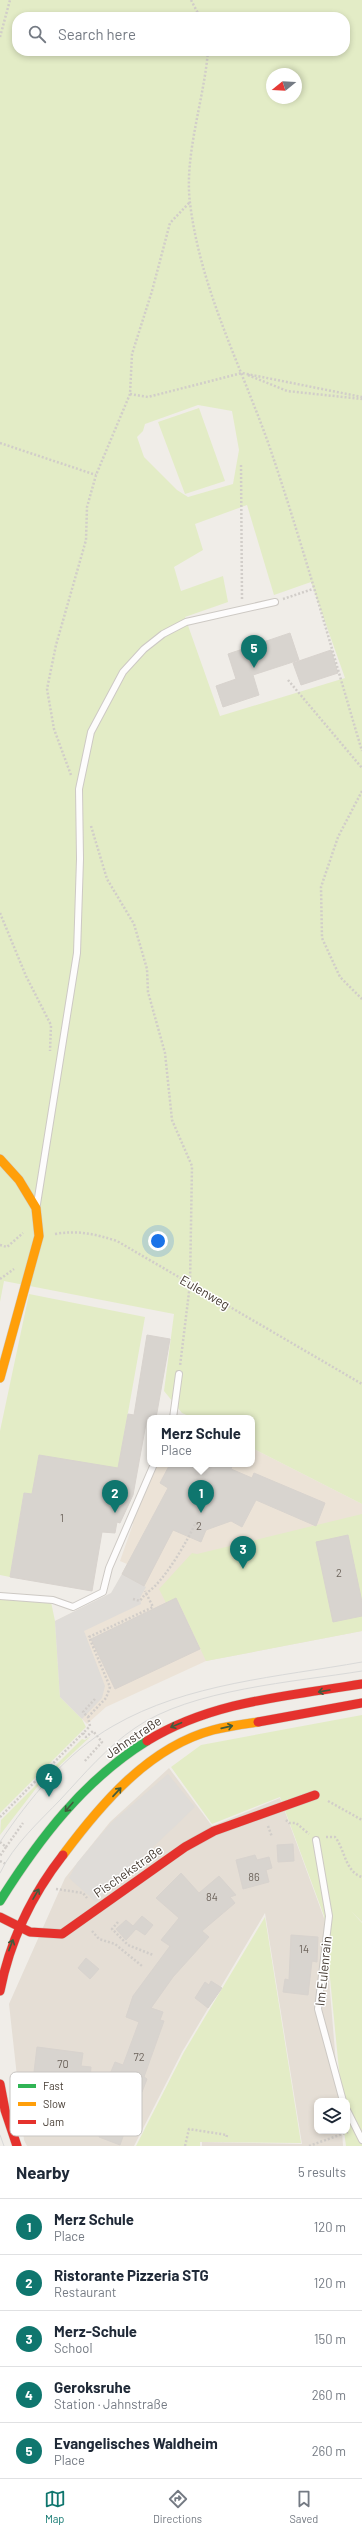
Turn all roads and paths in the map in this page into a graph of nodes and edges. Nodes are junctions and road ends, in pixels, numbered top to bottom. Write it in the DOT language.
graph roads {
  1 [pos="10,0"];
  2 [pos="191,0"];
  3 [pos="197,12"];
  4 [pos="0,37"];
  5 [pos="208,56"];
  6 [pos="190,202"];
  7 [pos="242,373"];
  8 [pos="130,394"];
  9 [pos="362,398"];
  10 [pos="0,443"];
  11 [pos="241,465"];
  12 [pos="96,475"];
  13 [pos="313,589"];
  14 [pos="275,602"];
  15 [pos="242,610"];
  16 [pos="288,680"];
  17 [pos="362,752"];
  18 [pos="362,768"];
  19 [pos="79,789"];
  20 [pos="362,791"];
  21 [pos="90,825"];
  22 [pos="0,913"];
  23 [pos="362,998"];
  24 [pos="50,1055"];
  25 [pos="0,1159"];
  26 [pos="36,1208"];
  27 [pos="39,1236"];
  28 [pos="190,1284"];
  29 [pos="179,1374"];
  30 [pos="0,1378"];
  31 [pos="362,1384"];
  32 [pos="173,1415"];
  33 [pos="153,1467"];
  34 [pos="196,1522"];
  35 [pos="145,1591"];
  36 [pos="0,1596"];
  37 [pos="133,1599"];
  38 [pos="362,1684"];
  39 [pos="94,1699"];
  40 [pos="362,1703"];
  41 [pos="88,1717"];
  42 [pos="83,1734"];
  43 [pos="84,1762"];
  44 [pos="315,1795"];
  45 [pos="0,1817"];
  46 [pos="362,1820"];
  47 [pos="23,1823"];
  48 [pos="289,1824"];
  49 [pos="304,1830"];
  50 [pos="316,1840"];
  51 [pos="0,1842"];
  52 [pos="6,1847"];
  53 [pos="0,1856"];
  54 [pos="362,1877"];
  55 [pos="43,1882"];
  56 [pos="0,1901"];
  57 [pos="97,1908"];
  58 [pos="0,1917"];
  59 [pos="118,1922"];
  60 [pos="18,1928"];
  61 [pos="99,1939"];
  62 [pos="153,1955"];
  63 [pos="142,1966"];
  64 [pos="0,1991"];
  65 [pos="0,2084"];
  66 [pos="342,2098"];
  67 [pos="350,2116"];
  68 [pos="10,2126"];
  69 [pos="356,2129"];
  70 [pos="13,2136"];
  71 [pos="226,2139"];
  72 [pos="362,2140"];
  73 [pos="16,2146"];
  74 [pos="185,2146"];
  75 [pos="309,2146"];
  1 -- 4 [label="path"];
  2 -- 3 [label="path"];
  5 -- 6 [label="path"];
  6 -- 7 [label="path"];
  6 -- 8 [label="path"];
  7 -- 8 [label="path"];
  7 -- 9 [label="path"];
  7 -- 9 [label="path"];
  7 -- 13 [label="path"];
  8 -- 12 [label="path"];
  10 -- 12 [label="path"];
  11 -- 15 [label="path"];
  12 -- 19 [label="path"];
  13 -- 14 [label="path"];
  13 -- 17 [label="path"];
  14 -- 15 [label="lane"];
  15 -- 19 [label="lane"];
  16 -- 18 [label="path"];
  19 -- 26 [label="lane"];
  20 -- 23 [label="path"];
  21 -- 28 [label="path"];
  22 -- 24 [label="path"];
  25 -- 26 [label="main road"];
  26 -- 27 [label="main road"];
  27 -- 28 [label="path, Eulenweg"];
  27 -- 30 [label="main road"];
  28 -- 29 [label="path"];
  28 -- 31 [label="path, Eulenweg"];
  29 -- 32 [label="lane"];
  33 -- 36 [label="lane"];
  34 -- 35 [label="path"];
  35 -- 37 [label="path"];
  35 -- 41 [label="path"];
  38 -- 56 [label="main road, Jahnstraße, one-way"];
  39 -- 41 [label="path"];
  55 -- 40 [label="main road, one-way"];
  41 -- 42 [label="path"];
  42 -- 43 [label="path"];
  42 -- 45 [label="path"];
  44 -- 46 [label="path"];
  44 -- 57 [label="main road, Pischekstraße"];
  47 -- 52 [label="path"];
  48 -- 49 [label="path"];
  50 -- 54 [label="path"];
  50 -- 66 [label="lane, Im Eulenrain"];
  51 -- 52 [label="path"];
  52 -- 53 [label="path"];
  55 -- 57 [label="path"];
  60 -- 55 [label="main road, one-way"];
  57 -- 60 [label="main road, Pischekstraße"];
  58 -- 60 [label="main road, Pischekstraße"];
  59 -- 62 [label="path"];
  64 -- 60 [label="main road, one-way"];
  61 -- 63 [label="path"];
  65 -- 68 [label="main road"];
  67 -- 69 [label="lane"];
  69 -- 72 [label="lane"];
  69 -- 75 [label="path"];
  70 -- 73 [label="main road"];
  71 -- 74 [label="path"];
}
